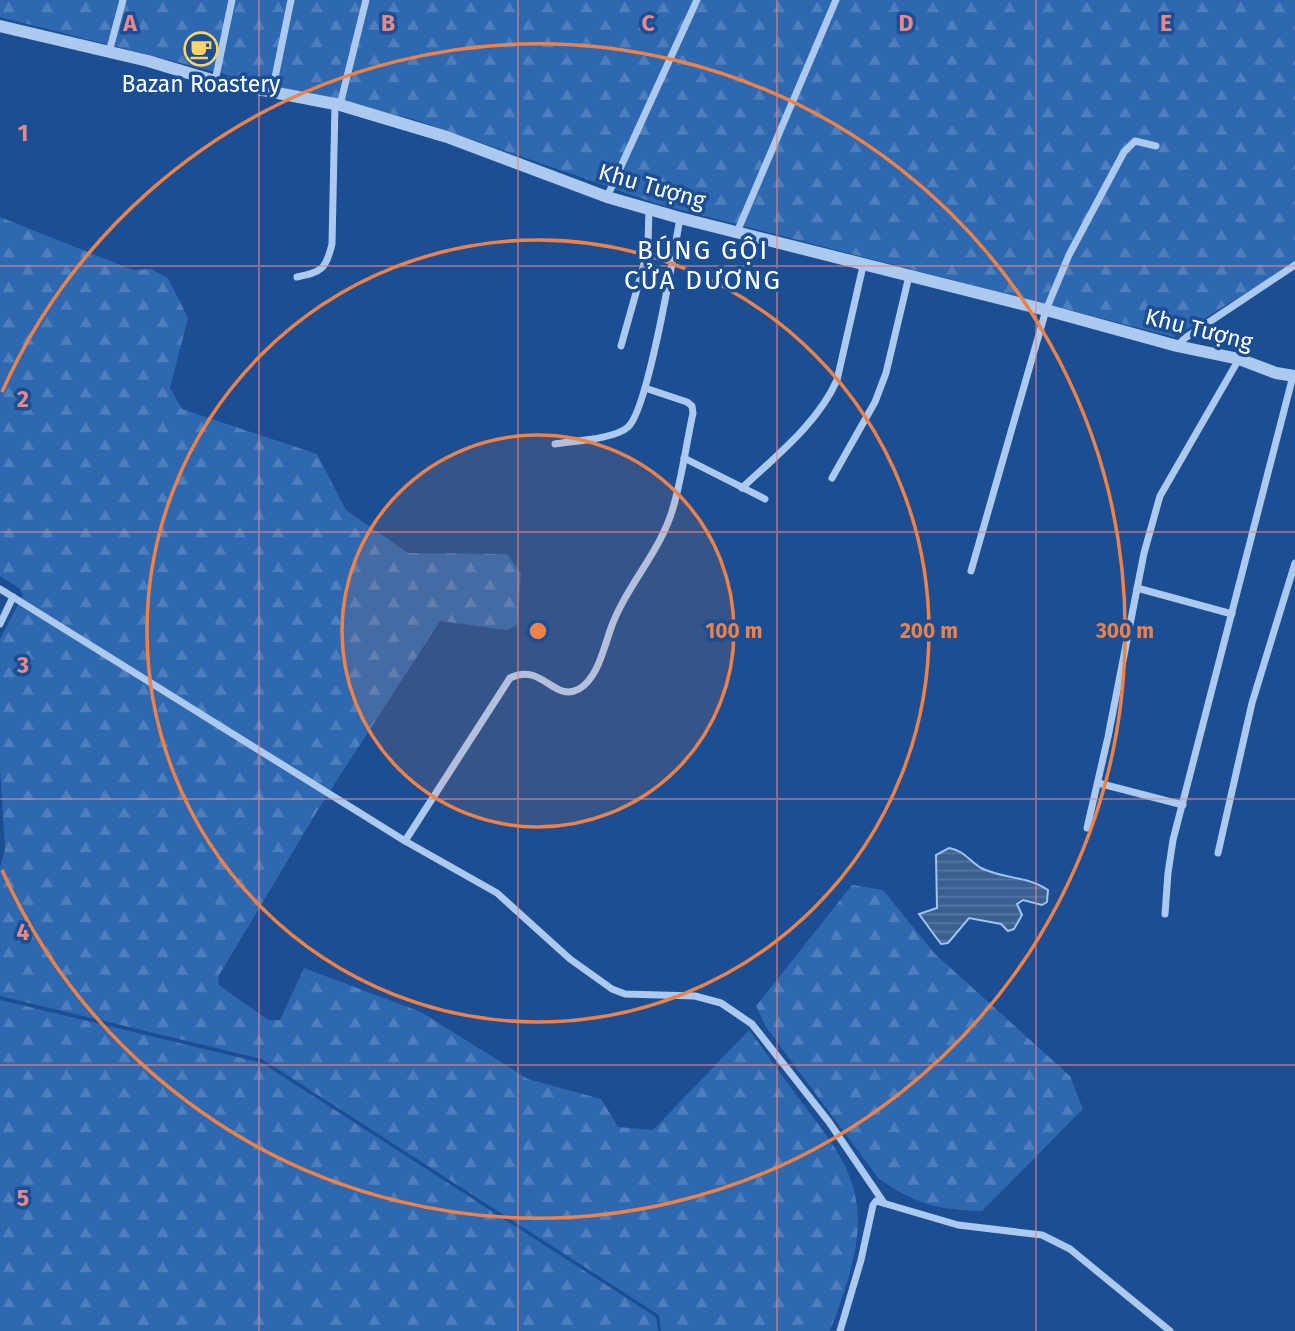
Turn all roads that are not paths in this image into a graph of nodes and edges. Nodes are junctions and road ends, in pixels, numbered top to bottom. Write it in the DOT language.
graph roads {
  1 [pos="123,0"];
  2 [pos="232,0"];
  3 [pos="290,0"];
  4 [pos="366,0"];
  5 [pos="697,0"];
  6 [pos="836,0"];
  7 [pos="0,26"];
  8 [pos="109,52"];
  9 [pos="215,81"];
  10 [pos="272,93"];
  11 [pos="337,105"];
  12 [pos="1156,146"];
  13 [pos="607,197"];
  14 [pos="649,209"];
  15 [pos="680,218"];
  16 [pos="737,232"];
  17 [pos="863,265"];
  18 [pos="1295,265"];
  19 [pos="909,276"];
  20 [pos="297,277"];
  21 [pos="1046,310"];
  22 [pos="621,346"];
  23 [pos="1177,346"];
  24 [pos="1239,359"];
  25 [pos="1294,376"];
  26 [pos="645,388"];
  27 [pos="555,444"];
  28 [pos="684,458"];
  29 [pos="832,478"];
  30 [pos="742,488"];
  31 [pos="765,499"];
  32 [pos="1295,563"];
  33 [pos="971,571"];
  34 [pos="1137,588"];
  35 [pos="0,589"];
  36 [pos="13,597"];
  37 [pos="1232,614"];
  38 [pos="0,624"];
  39 [pos="1098,783"];
  40 [pos="1183,805"];
  41 [pos="1087,828"];
  42 [pos="405,841"];
  43 [pos="1218,853"];
  44 [pos="1165,914"];
  45 [pos="884,1203"];
  46 [pos="840,1331"];
  47 [pos="1170,1331"];
  1 -- 8 [label="street"];
  2 -- 9 [label="street"];
  3 -- 10 [label="street"];
  4 -- 11 [label="street"];
  5 -- 13 [label="street"];
  6 -- 16 [label="street"];
  7 -- 8 [label="street, Khu Tượng"];
  8 -- 9 [label="street, Khu Tượng"];
  9 -- 10 [label="street, Khu Tượng"];
  10 -- 11 [label="street, Khu Tượng"];
  11 -- 13 [label="street, Khu Tượng"];
  11 -- 20 [label="street"];
  12 -- 21 [label="street"];
  13 -- 14 [label="street, Khu Tượng"];
  14 -- 15 [label="street, Khu Tượng"];
  14 -- 22 [label="street"];
  15 -- 16 [label="street, Khu Tượng"];
  15 -- 26 [label="street"];
  16 -- 17 [label="street, Khu Tượng"];
  17 -- 19 [label="street, Khu Tượng"];
  17 -- 30 [label="street"];
  18 -- 23 [label="street"];
  19 -- 21 [label="street, Khu Tượng"];
  19 -- 29 [label="street"];
  21 -- 23 [label="street, Khu Tượng"];
  21 -- 33 [label="street"];
  23 -- 24 [label="street, Khu Tượng"];
  24 -- 25 [label="street, Khu Tượng"];
  24 -- 34 [label="street"];
  25 -- 37 [label="street"];
  26 -- 27 [label="street"];
  26 -- 28 [label="street"];
  28 -- 30 [label="street"];
  28 -- 42 [label="street"];
  30 -- 31 [label="street"];
  32 -- 43 [label="street"];
  34 -- 37 [label="street"];
  34 -- 39 [label="street"];
  35 -- 36 [label="street"];
  36 -- 38 [label="street"];
  36 -- 42 [label="street"];
  37 -- 40 [label="street"];
  39 -- 40 [label="street"];
  39 -- 41 [label="street"];
  40 -- 44 [label="street"];
  42 -- 45 [label="street"];
  45 -- 46 [label="street"];
  45 -- 47 [label="street"];
}
